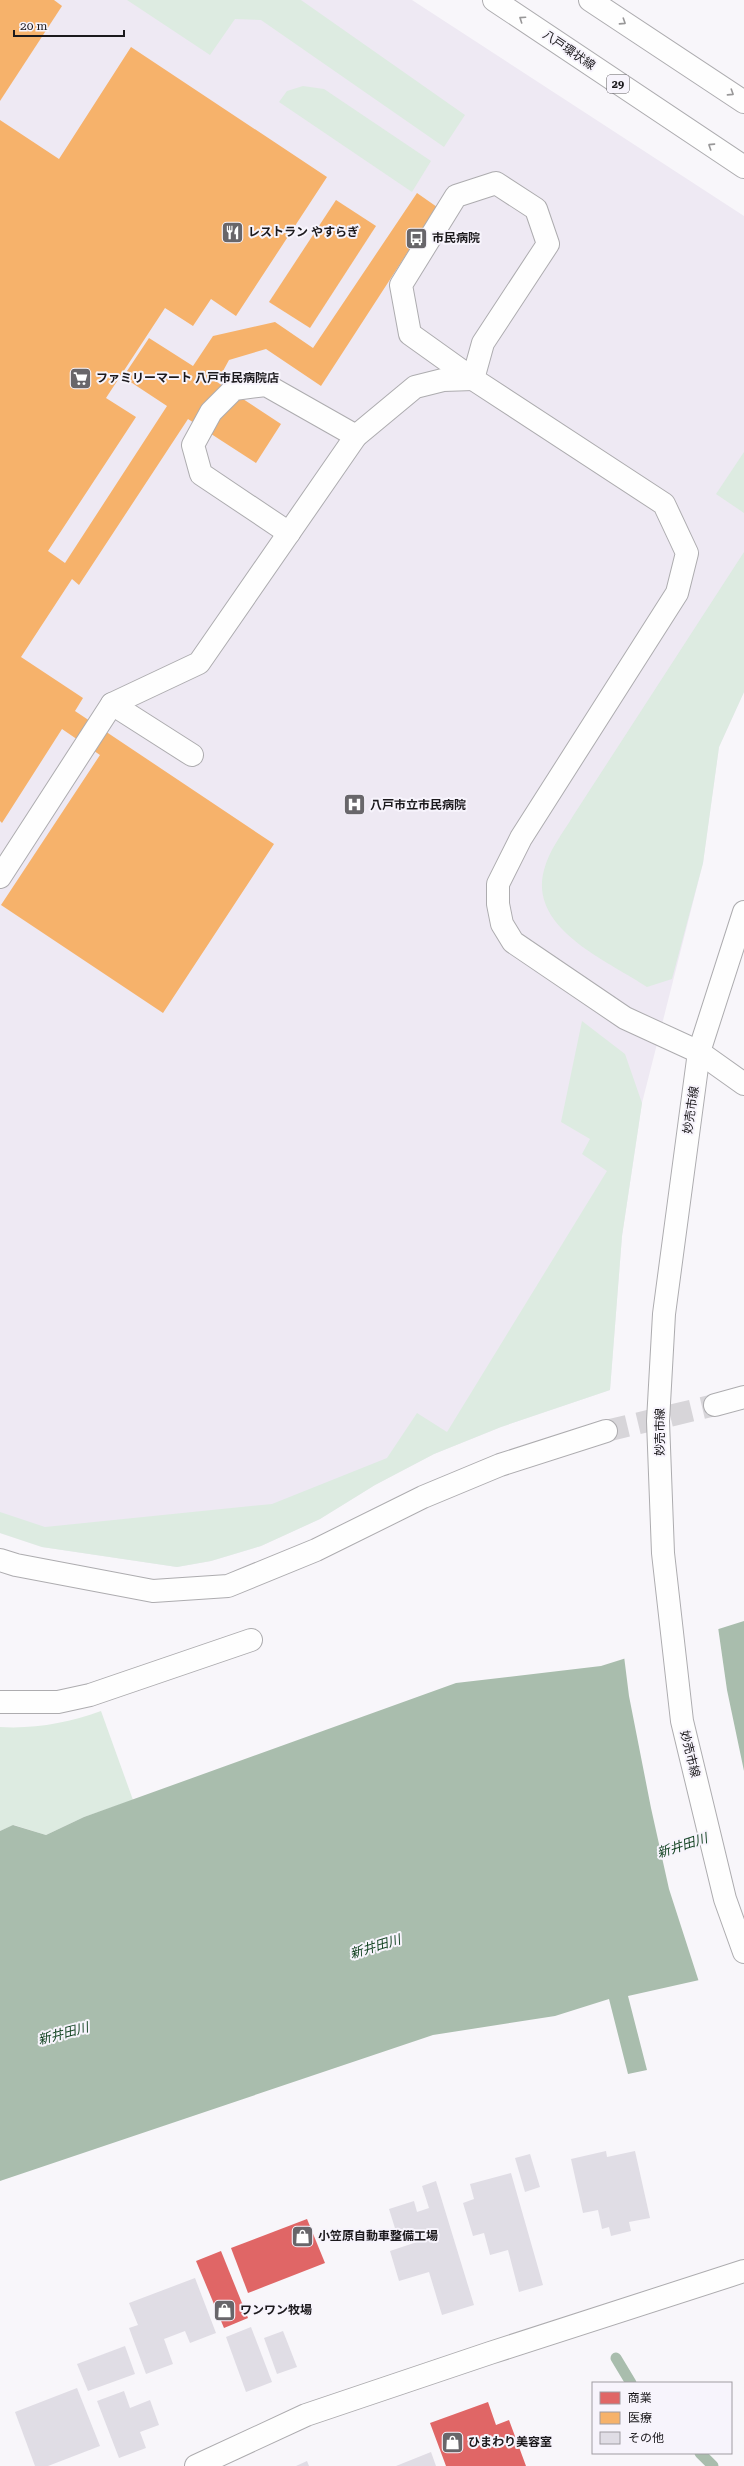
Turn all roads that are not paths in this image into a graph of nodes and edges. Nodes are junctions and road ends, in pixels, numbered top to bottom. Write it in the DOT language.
graph roads {
  1 [pos="494,0"];
  2 [pos="590,0"];
  3 [pos="744,102"];
  4 [pos="744,166"];
  5 [pos="474,379"];
  6 [pos="356,436"];
  7 [pos="289,533"];
  8 [pos="112,704"];
  9 [pos="192,755"];
  10 [pos="0,877"];
  11 [pos="744,912"];
  12 [pos="699,1052"];
  13 [pos="744,1084"];
  14 [pos="744,1397"];
  15 [pos="715,1405"];
  16 [pos="606,1431"];
  17 [pos="0,1560"];
  18 [pos="252,1640"];
  19 [pos="0,1702"];
  20 [pos="744,1952"];
  21 [pos="744,2271"];
  22 [pos="196,2466"];
  4 -- 1 [label="street, 八戸環状線 / 29, one-way"];
  2 -- 3 [label="street, one-way"];
  5 -- 5 [label="street"];
  5 -- 6 [label="street"];
  5 -- 12 [label="street"];
  6 -- 7 [label="street"];
  6 -- 7 [label="street"];
  7 -- 8 [label="street"];
  8 -- 9 [label="street"];
  8 -- 10 [label="street"];
  11 -- 12 [label="street, 妙売市線"];
  12 -- 13 [label="street"];
  12 -- 20 [label="street, 妙売市線"];
  14 -- 15 [label="street"];
  16 -- 17 [label="street"];
  18 -- 19 [label="street"];
  21 -- 22 [label="street"];
}
